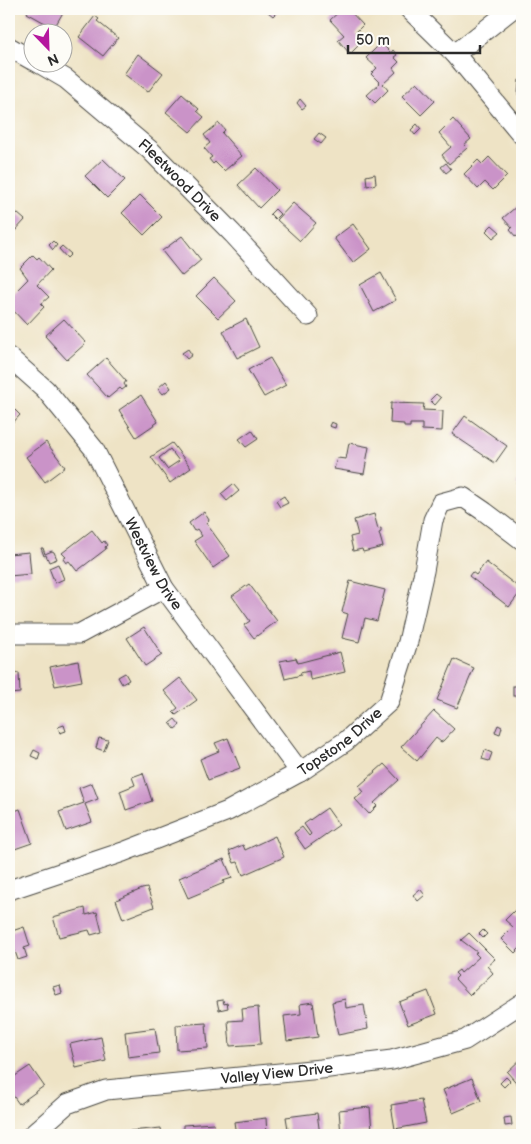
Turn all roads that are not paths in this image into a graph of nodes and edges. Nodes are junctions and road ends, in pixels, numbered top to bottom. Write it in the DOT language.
graph roads {
  1 [pos="409,9"];
  2 [pos="512,9"];
  3 [pos="9,47"];
  4 [pos="22,54"];
  5 [pos="455,54"];
  6 [pos="55,72"];
  7 [pos="522,135"];
  8 [pos="308,316"];
  9 [pos="9,357"];
  10 [pos="522,540"];
  11 [pos="164,588"];
  12 [pos="9,634"];
  13 [pos="300,772"];
  14 [pos="9,890"];
  15 [pos="522,1002"];
  16 [pos="32,1135"];
  1 -- 5 [label="street"];
  2 -- 5 [label="street"];
  3 -- 4 [label="street"];
  5 -- 7 [label="street"];
  6 -- 8 [label="street, Fleetwood Drive"];
  9 -- 11 [label="street, Westview Drive"];
  10 -- 13 [label="street, Topstone Drive"];
  11 -- 12 [label="street"];
  11 -- 13 [label="street, Westview Drive"];
  13 -- 14 [label="street, Topstone Drive"];
  15 -- 16 [label="street, Valley View Drive"];
}
